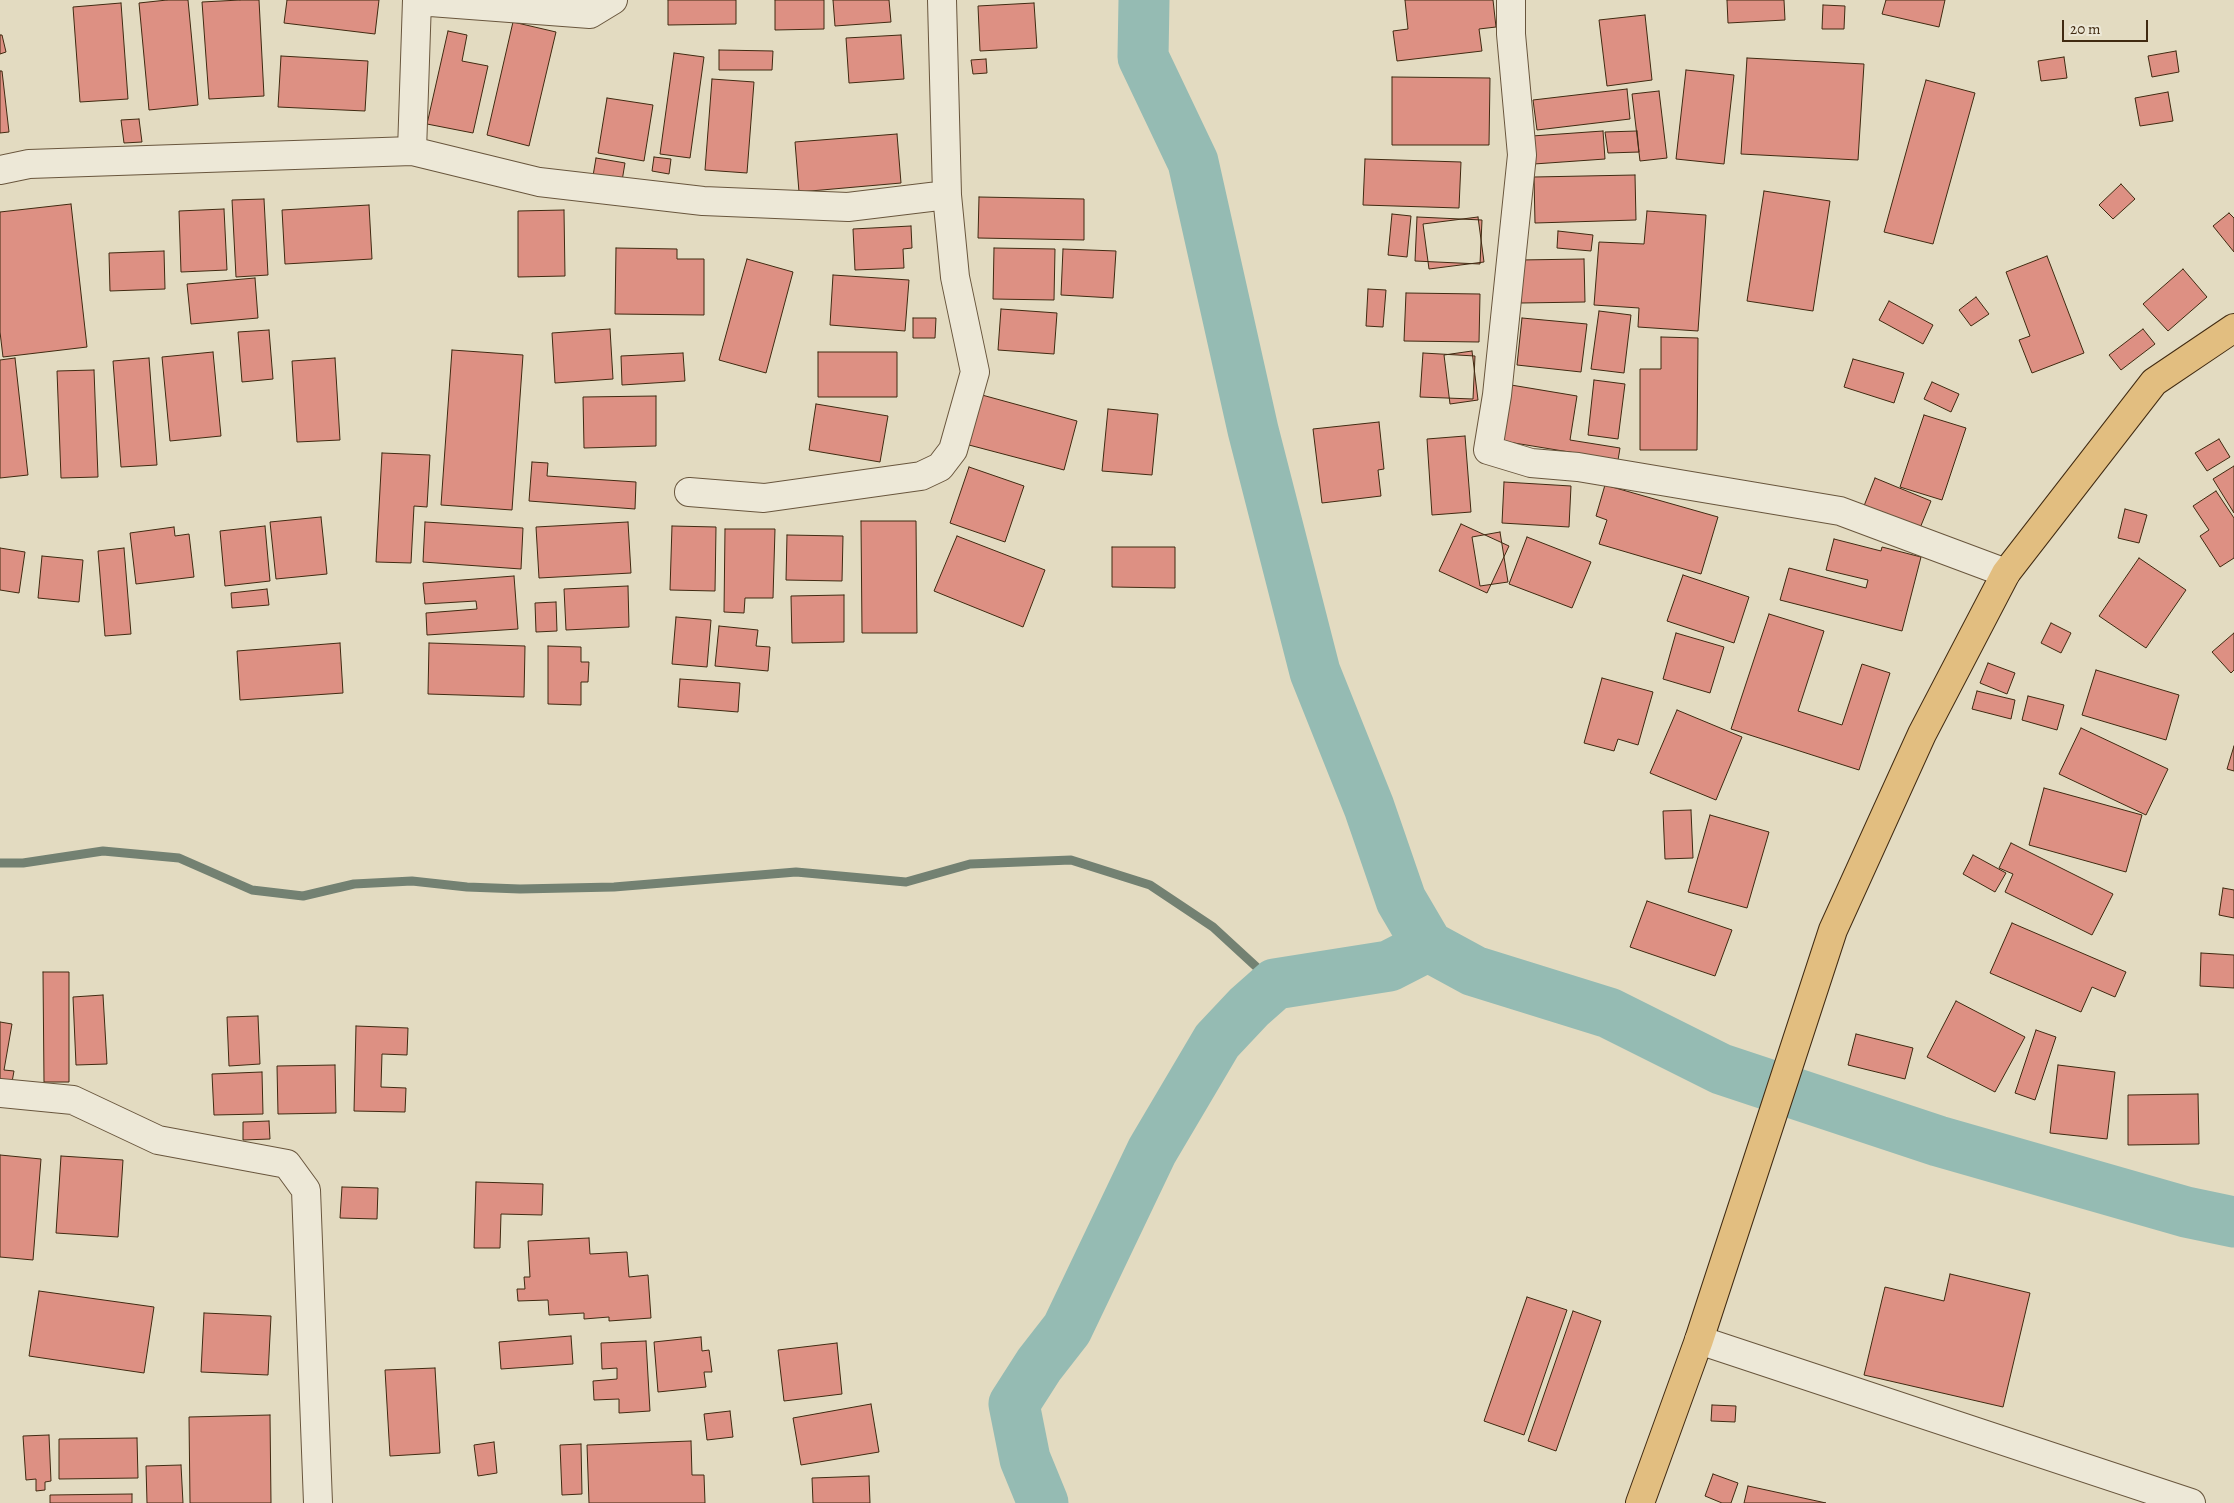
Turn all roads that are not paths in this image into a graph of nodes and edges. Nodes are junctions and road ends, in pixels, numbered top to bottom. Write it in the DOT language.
graph roads {
  1 [pos="417,0"];
  2 [pos="613,0"];
  3 [pos="942,0"];
  4 [pos="1511,0"];
  5 [pos="412,151"];
  6 [pos="0,170"];
  7 [pos="947,195"];
  8 [pos="2234,328"];
  9 [pos="689,492"];
  10 [pos="2006,573"];
  11 [pos="0,1093"];
  12 [pos="1699,1340"];
  13 [pos="318,1503"];
  14 [pos="1640,1503"];
  15 [pos="2191,1503"];
  1 -- 2 [label="street"];
  1 -- 5 [label="street"];
  3 -- 7 [label="street"];
  4 -- 10 [label="street"];
  5 -- 6 [label="street"];
  5 -- 7 [label="street"];
  7 -- 9 [label="street"];
  8 -- 10 [label="main road"];
  10 -- 12 [label="main road"];
  11 -- 13 [label="street"];
  12 -- 14 [label="main road"];
  12 -- 15 [label="street"];
}
